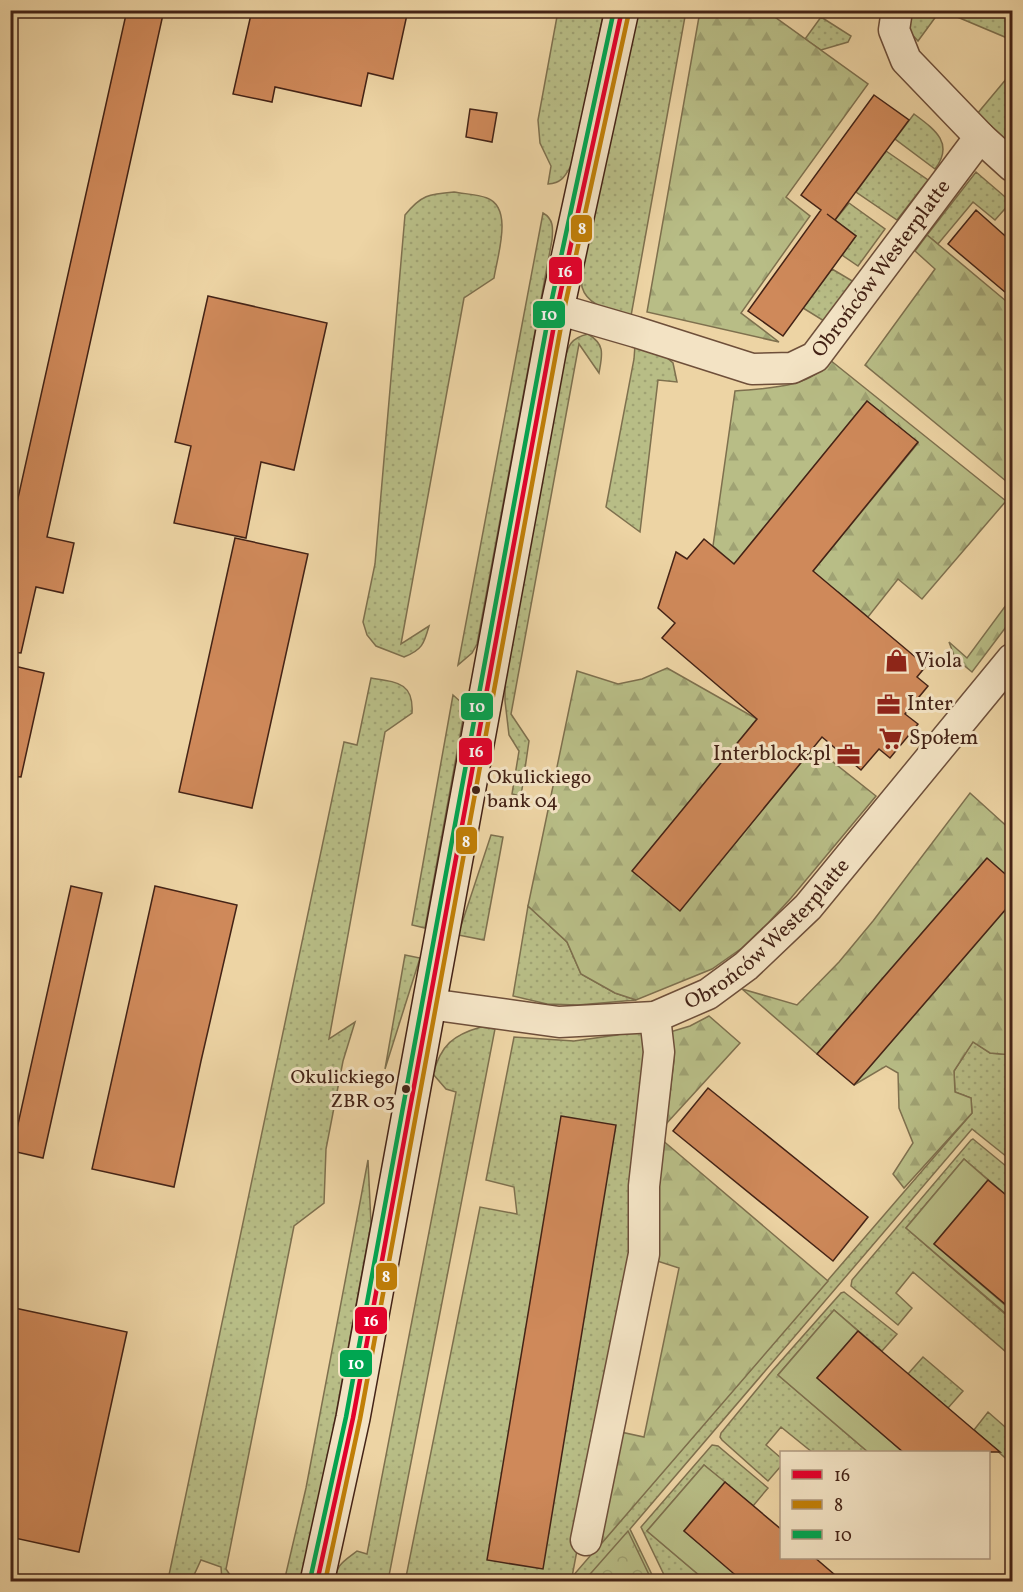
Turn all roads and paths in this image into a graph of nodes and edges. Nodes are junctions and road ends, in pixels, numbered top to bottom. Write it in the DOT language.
graph roads {
  1 [pos="622,10"];
  2 [pos="897,10"];
  3 [pos="980,137"];
  4 [pos="1012,166"];
  5 [pos="556,309"];
  6 [pos="1009,669"];
  7 [pos="429,1004"];
  8 [pos="655,1017"];
  9 [pos="586,1540"];
  10 [pos="317,1581"];
  1 -- 5 [label="street"];
  2 -- 3 [label="street"];
  3 -- 4 [label="street"];
  3 -- 5 [label="street, Obrońców Westerplatte"];
  5 -- 7 [label="street"];
  6 -- 8 [label="street, Obrońców Westerplatte"];
  7 -- 8 [label="street, Obrońców Westerplatte"];
  7 -- 10 [label="street"];
  8 -- 9 [label="street"];
}
